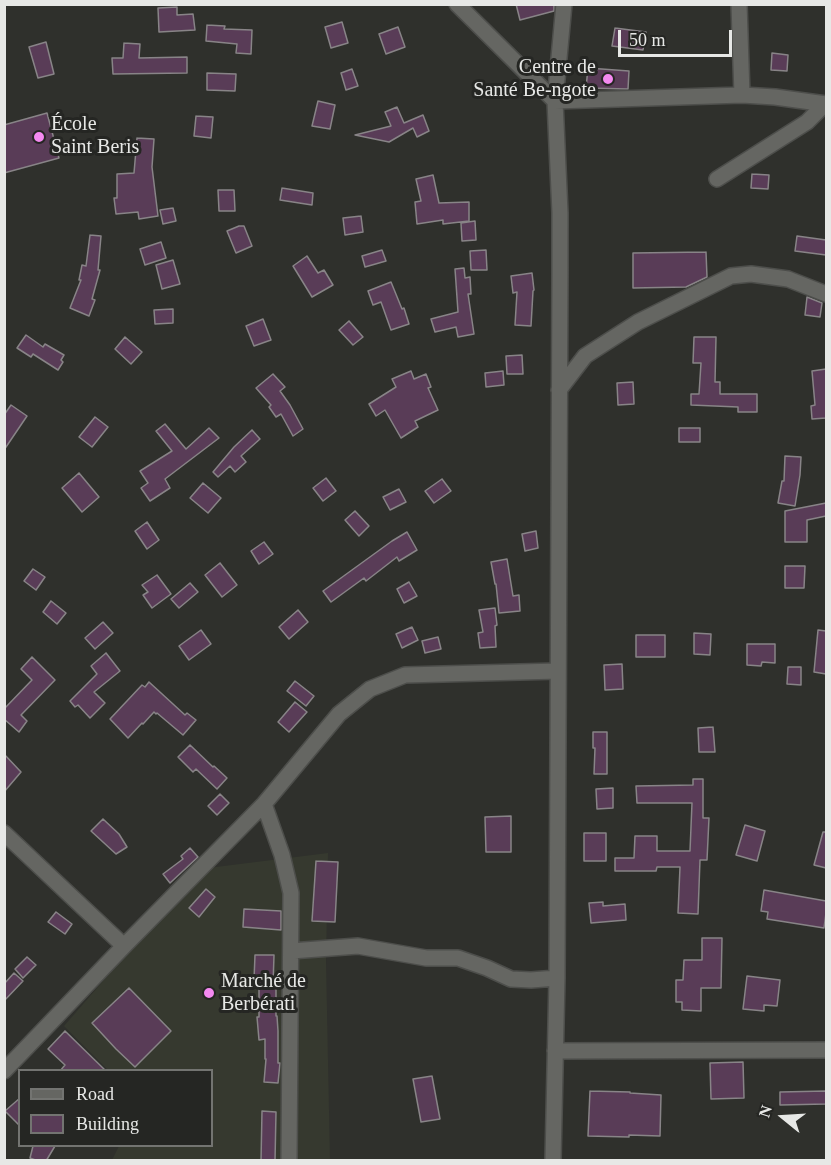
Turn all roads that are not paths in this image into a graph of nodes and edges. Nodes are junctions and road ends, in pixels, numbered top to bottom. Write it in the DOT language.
graph roads {
  1 [pos="457,4"];
  2 [pos="564,4"];
  3 [pos="739,4"];
  4 [pos="742,95"];
  5 [pos="555,101"];
  6 [pos="826,104"];
  7 [pos="717,178"];
  8 [pos="826,294"];
  9 [pos="559,390"];
  10 [pos="558,670"];
  11 [pos="264,804"];
  12 [pos="4,833"];
  13 [pos="124,946"];
  14 [pos="291,951"];
  15 [pos="557,978"];
  16 [pos="826,1050"];
  17 [pos="555,1051"];
  18 [pos="4,1071"];
  19 [pos="289,1161"];
  20 [pos="553,1161"];
  1 -- 5 [label="street"];
  2 -- 5 [label="street"];
  3 -- 4 [label="street"];
  4 -- 5 [label="street"];
  4 -- 6 [label="street"];
  5 -- 9 [label="street"];
  6 -- 7 [label="street"];
  8 -- 9 [label="street"];
  9 -- 10 [label="street"];
  10 -- 11 [label="street"];
  10 -- 15 [label="street"];
  11 -- 13 [label="street"];
  11 -- 14 [label="street"];
  12 -- 13 [label="street"];
  13 -- 18 [label="street"];
  14 -- 15 [label="street"];
  14 -- 19 [label="street"];
  15 -- 17 [label="street"];
  16 -- 17 [label="street"];
  17 -- 20 [label="street"];
}
